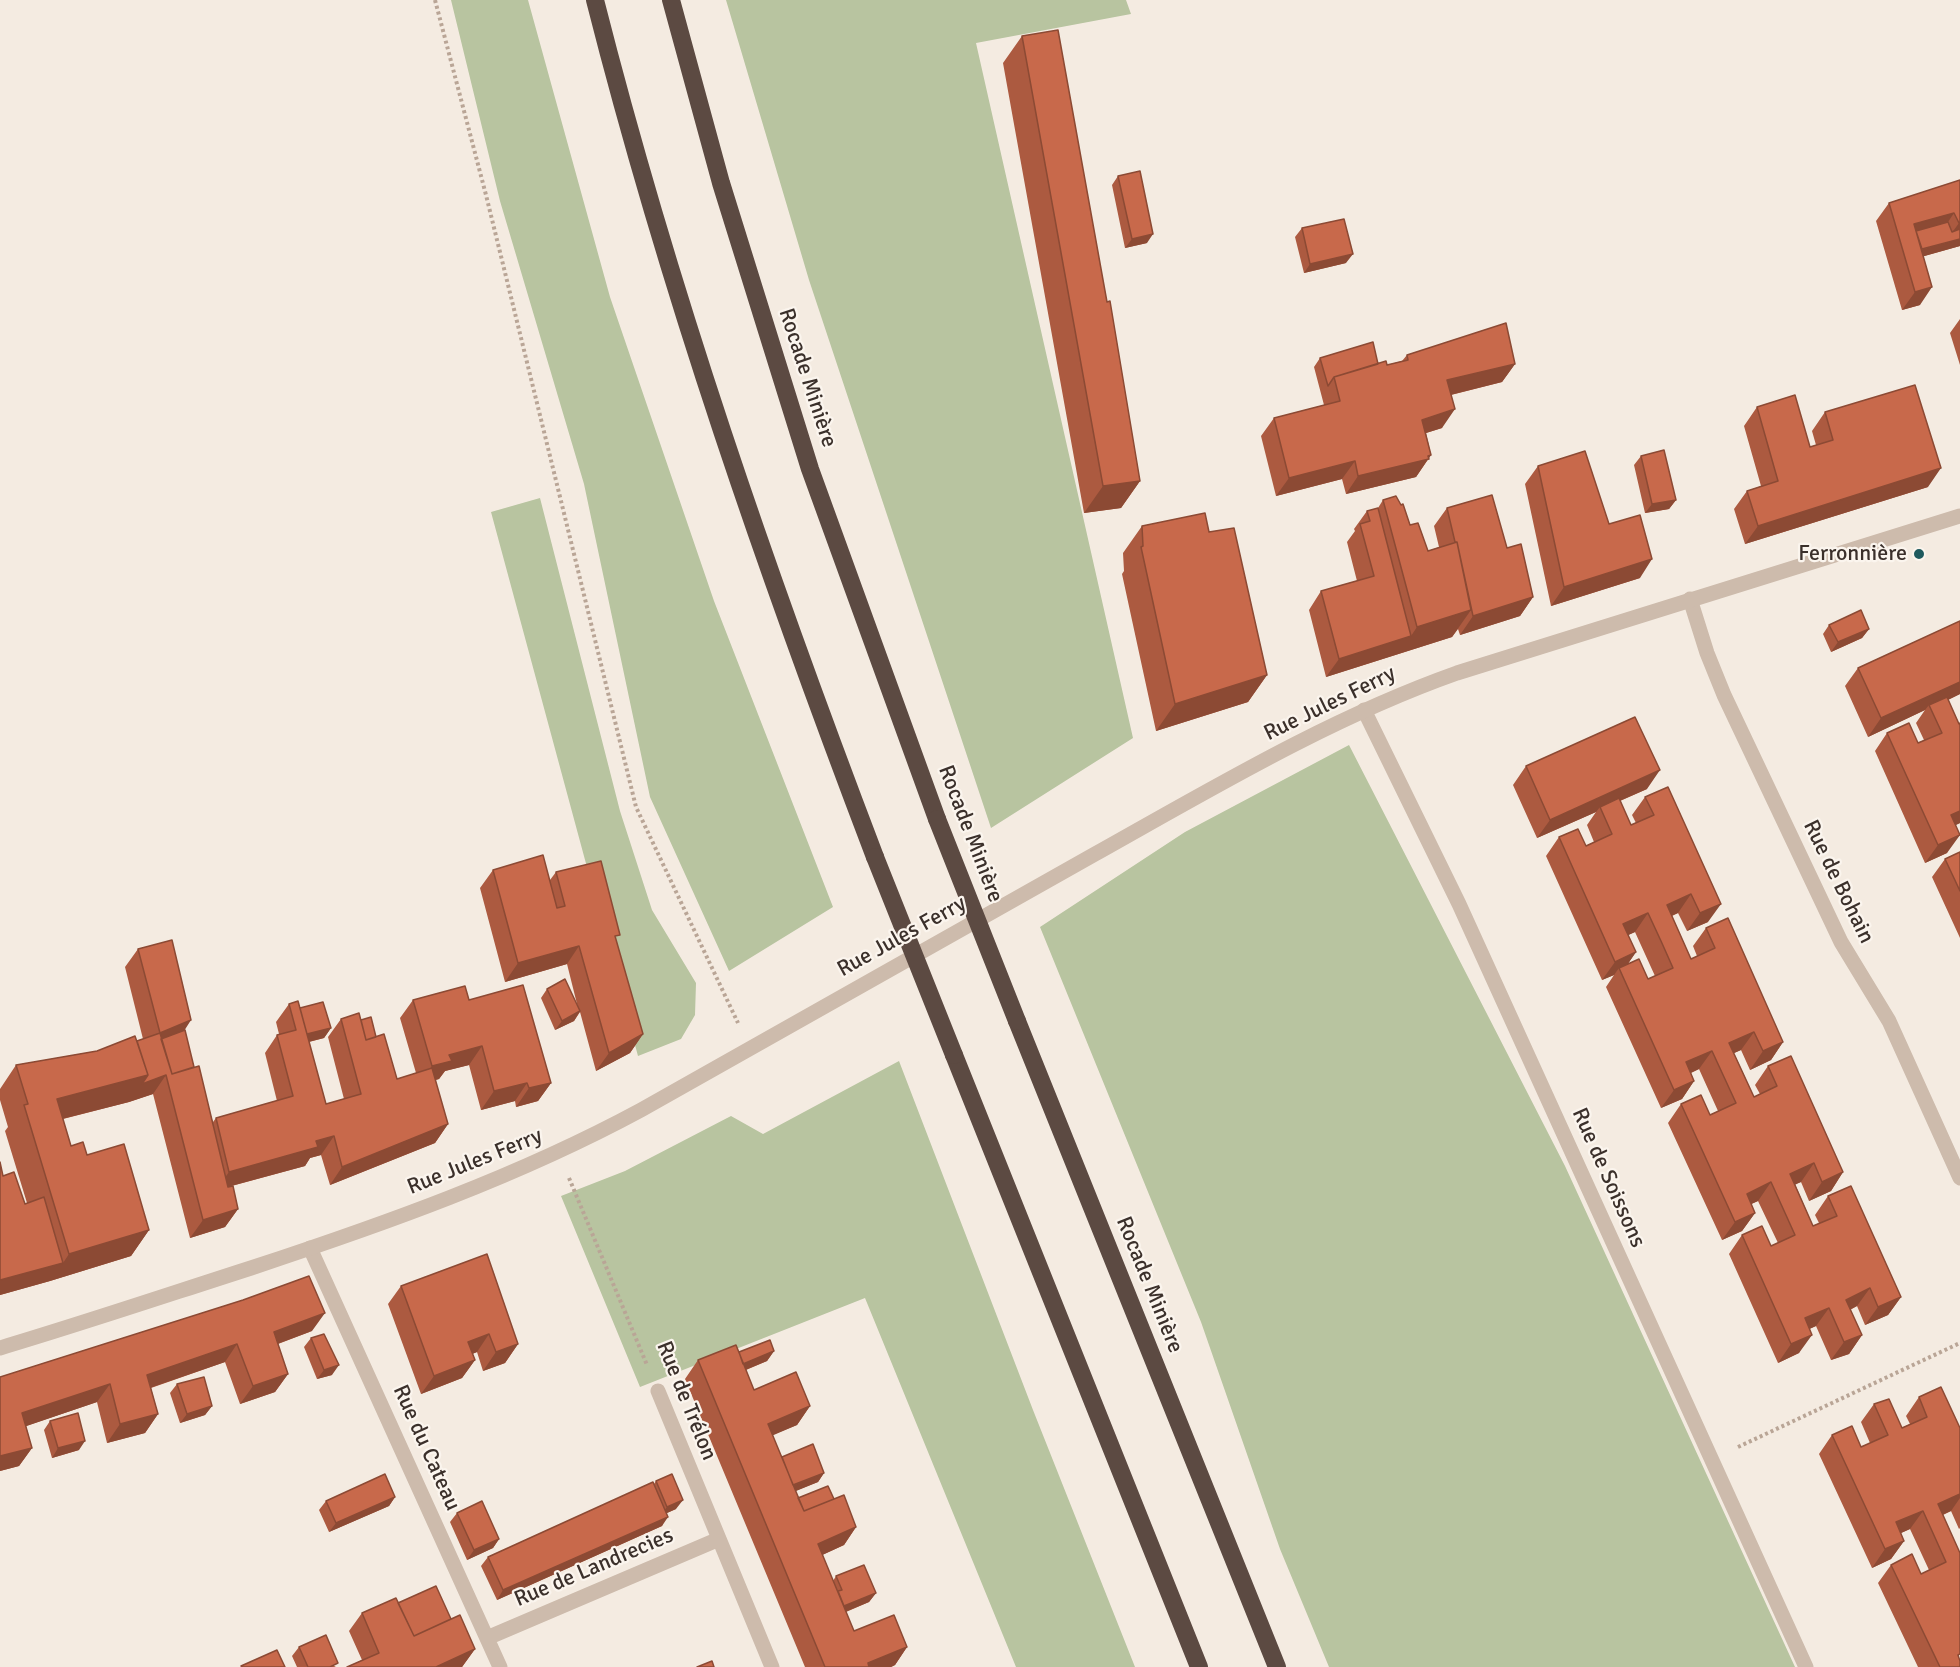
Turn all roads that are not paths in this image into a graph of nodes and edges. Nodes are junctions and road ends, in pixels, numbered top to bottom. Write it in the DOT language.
graph roads {
  1 [pos="595,0"];
  2 [pos="670,0"];
  3 [pos="1960,516"];
  4 [pos="1690,599"];
  5 [pos="1364,710"];
  6 [pos="1960,1178"];
  7 [pos="310,1248"];
  8 [pos="0,1348"];
  9 [pos="658,1390"];
  10 [pos="719,1539"];
  11 [pos="487,1638"];
  12 [pos="500,1667"];
  13 [pos="772,1667"];
  14 [pos="1199,1667"];
  15 [pos="1277,1667"];
  16 [pos="1806,1667"];
  1 -- 14 [label="highway, bridge"];
  2 -- 15 [label="highway, Rocade Minière, bridge"];
  3 -- 4 [label="street, Rue Jules Ferry"];
  4 -- 5 [label="street, Rue Jules Ferry"];
  4 -- 6 [label="street, Rue de Bohain"];
  5 -- 7 [label="street, Rue Jules Ferry"];
  5 -- 16 [label="street, Rue de Soissons"];
  7 -- 8 [label="street, Rue Jules Ferry"];
  7 -- 11 [label="street, Rue du Cateau"];
  9 -- 10 [label="street, Rue de Trélon"];
  10 -- 11 [label="street, Rue de Landrecies"];
  10 -- 13 [label="street, Rue de Trélon"];
  11 -- 12 [label="street, Rue du Cateau"];
}
